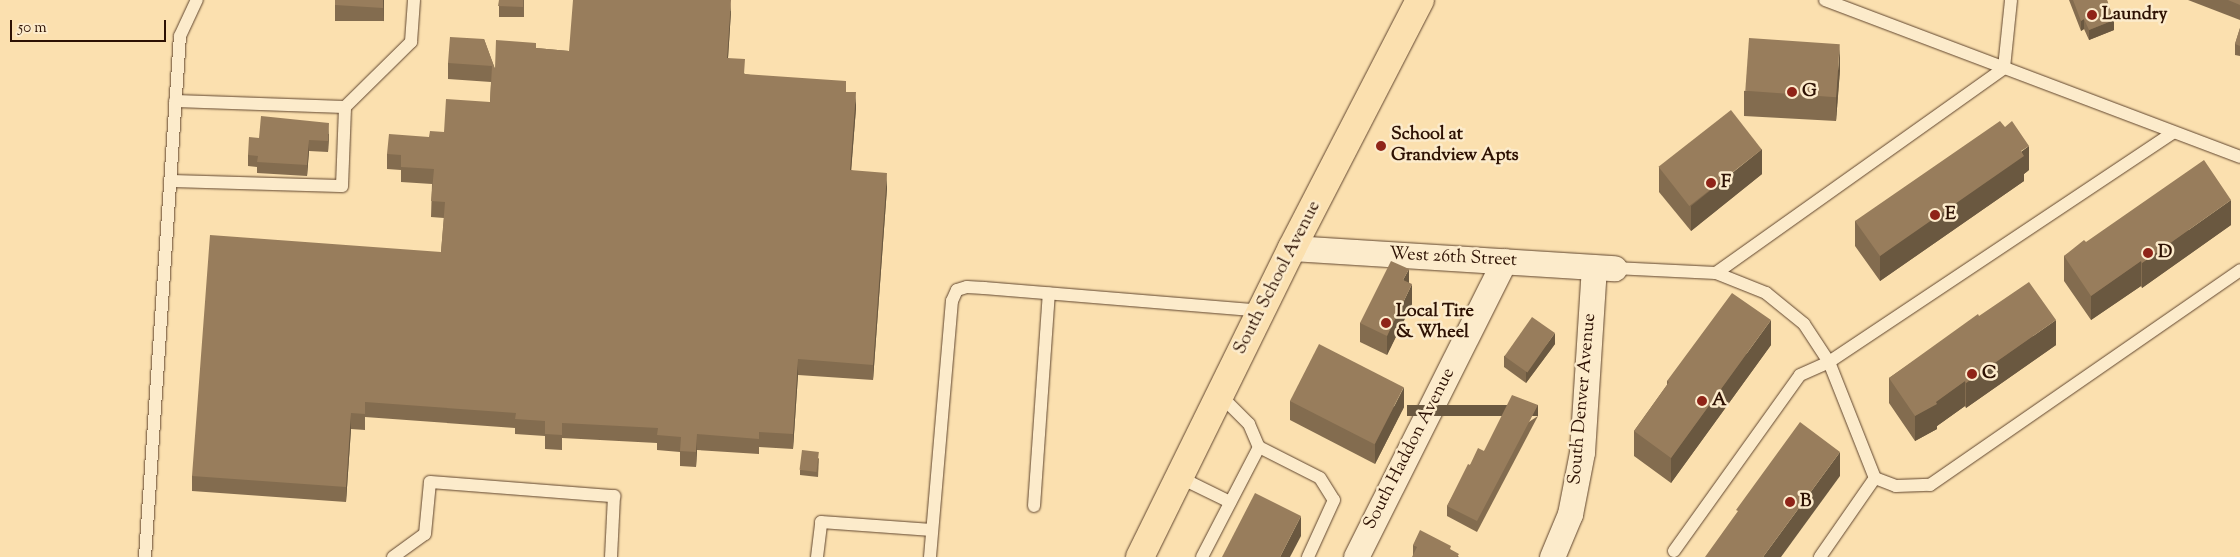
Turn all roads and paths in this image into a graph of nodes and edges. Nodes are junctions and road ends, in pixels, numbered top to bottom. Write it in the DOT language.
graph roads {
  1 [pos="197,0"];
  2 [pos="414,0"];
  3 [pos="1420,0"];
  4 [pos="1825,0"];
  5 [pos="2011,0"];
  6 [pos="2004,68"];
  7 [pos="175,101"];
  8 [pos="345,108"];
  9 [pos="2172,133"];
  10 [pos="2240,157"];
  11 [pos="170,181"];
  12 [pos="1292,248"];
  13 [pos="1504,261"];
  14 [pos="1604,267"];
  15 [pos="2240,270"];
  16 [pos="1716,273"];
  17 [pos="1049,294"];
  18 [pos="1261,311"];
  19 [pos="1829,362"];
  20 [pos="1220,395"];
  21 [pos="1259,447"];
  22 [pos="1179,478"];
  23 [pos="1875,478"];
  24 [pos="1230,502"];
  25 [pos="1034,506"];
  26 [pos="932,530"];
  27 [pos="1674,552"];
  28 [pos="145,557"];
  29 [pos="393,557"];
  30 [pos="612,557"];
  31 [pos="817,557"];
  32 [pos="930,557"];
  33 [pos="1140,557"];
  34 [pos="1202,557"];
  35 [pos="1308,557"];
  36 [pos="1356,557"];
  37 [pos="1552,557"];
  38 [pos="1820,557"];
  1 -- 7 [label="lane"];
  2 -- 8 [label="lane"];
  3 -- 12 [label="main road, South School Avenue"];
  4 -- 6 [label="lane"];
  5 -- 6 [label="lane"];
  6 -- 9 [label="lane"];
  6 -- 16 [label="lane"];
  7 -- 8 [label="lane"];
  7 -- 11 [label="lane"];
  8 -- 11 [label="lane"];
  9 -- 10 [label="lane"];
  9 -- 19 [label="lane"];
  11 -- 28 [label="lane"];
  12 -- 13 [label="street, West 26th Street"];
  12 -- 18 [label="main road, South School Avenue"];
  13 -- 14 [label="street, West 26th Street"];
  13 -- 36 [label="street, South Haddon Avenue"];
  14 -- 16 [label="lane"];
  14 -- 37 [label="street, South Denver Avenue"];
  15 -- 23 [label="lane"];
  16 -- 19 [label="lane"];
  17 -- 18 [label="lane"];
  17 -- 25 [label="lane"];
  17 -- 26 [label="lane"];
  18 -- 20 [label="main road, South School Avenue"];
  19 -- 23 [label="lane"];
  19 -- 27 [label="lane"];
  20 -- 21 [label="lane"];
  20 -- 22 [label="main road, South School Avenue"];
  21 -- 24 [label="lane"];
  21 -- 35 [label="lane"];
  22 -- 24 [label="lane"];
  22 -- 33 [label="main road, South School Avenue"];
  23 -- 38 [label="lane"];
  24 -- 34 [label="lane"];
  26 -- 31 [label="lane"];
  26 -- 32 [label="lane"];
  29 -- 30 [label="lane"];
}
